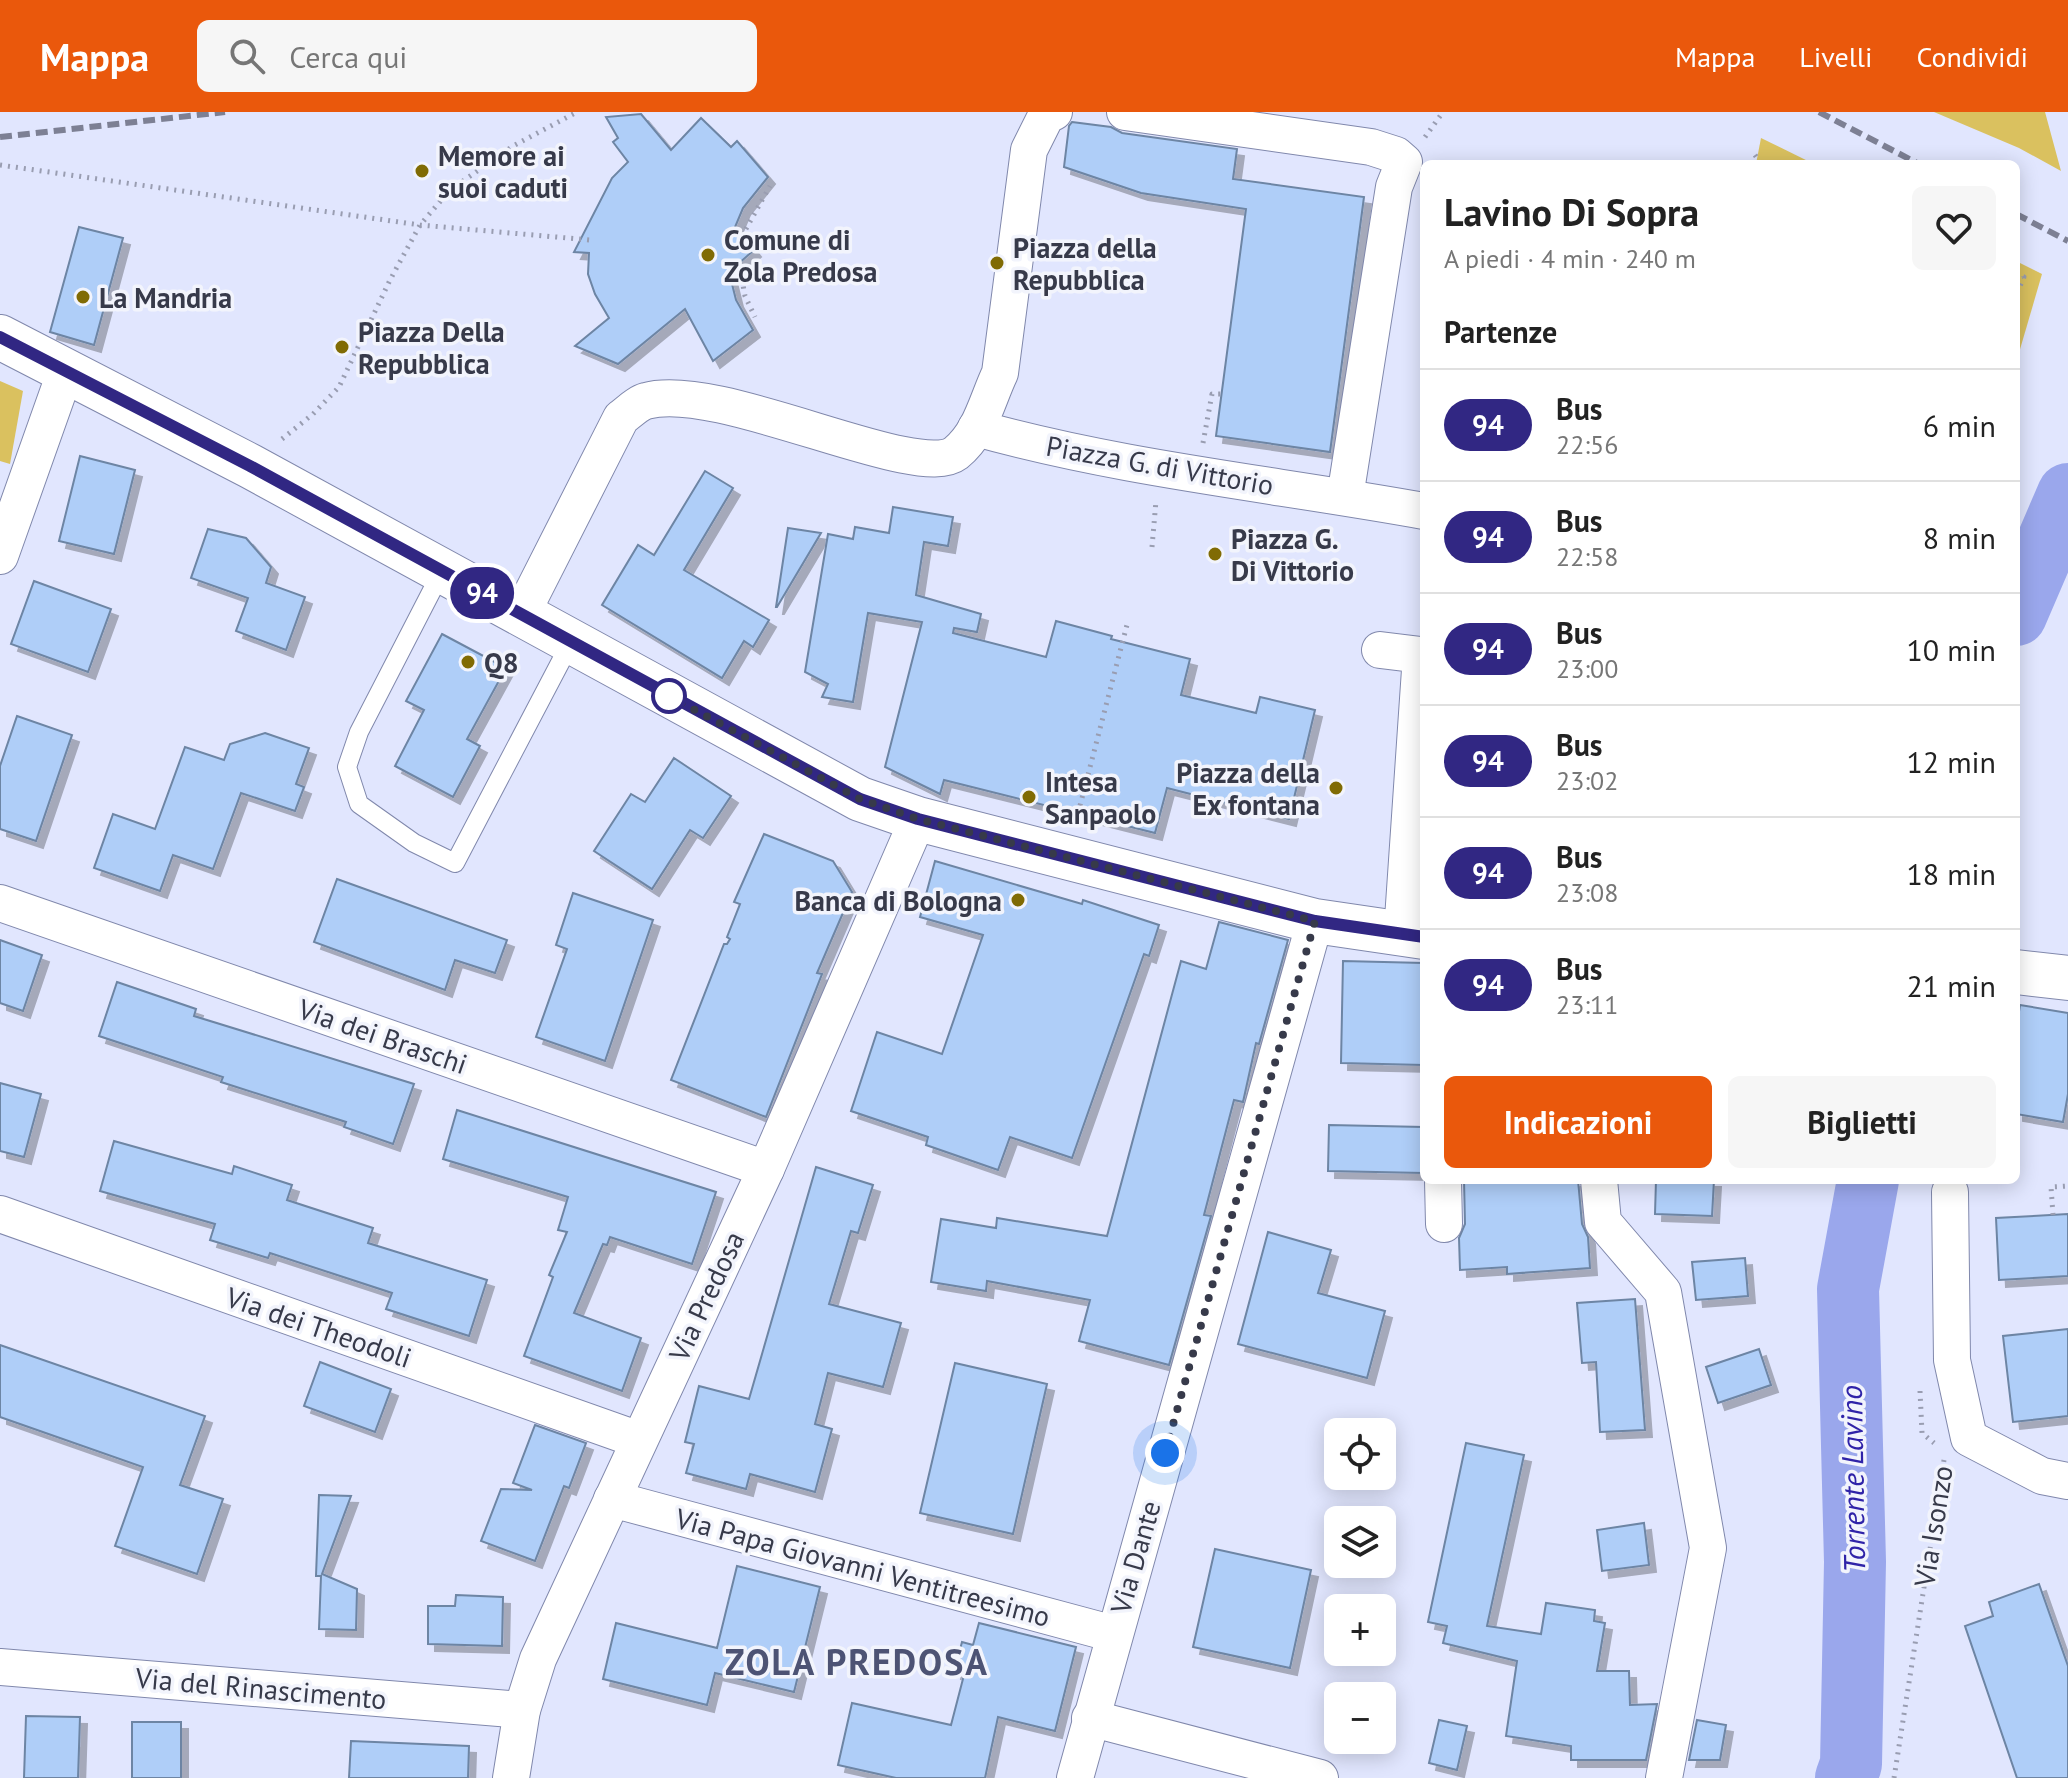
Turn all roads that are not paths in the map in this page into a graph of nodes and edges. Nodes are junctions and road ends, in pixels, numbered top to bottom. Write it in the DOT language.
graph roads {
  1 [pos="1054,112"];
  2 [pos="1125,112"];
  3 [pos="1414,168"];
  4 [pos="0,337"];
  5 [pos="66,370"];
  6 [pos="976,428"];
  7 [pos="1345,497"];
  8 [pos="1420,510"];
  9 [pos="0,556"];
  10 [pos="442,571"];
  11 [pos="521,615"];
  12 [pos="571,642"];
  13 [pos="1420,649"];
  14 [pos="1380,650"];
  15 [pos="1420,735"];
  16 [pos="918,819"];
  17 [pos="0,903"];
  18 [pos="1315,921"];
  19 [pos="1413,936"];
  20 [pos="2020,972"];
  21 [pos="2068,978"];
  22 [pos="766,1169"];
  23 [pos="1443,1184"];
  24 [pos="1599,1184"];
  25 [pos="1950,1192"];
  26 [pos="0,1214"];
  27 [pos="1444,1224"];
  28 [pos="639,1440"];
  29 [pos="2068,1481"];
  30 [pos="612,1499"];
  31 [pos="1114,1634"];
  32 [pos="0,1667"];
  33 [pos="522,1710"];
  34 [pos="1090,1718"];
  35 [pos="511,1778"];
  36 [pos="1075,1778"];
  37 [pos="1320,1778"];
  38 [pos="1664,1778"];
  1 -- 6 [label="street"];
  2 -- 3 [label="street"];
  3 -- 7 [label="street"];
  4 -- 5 [label="main road"];
  5 -- 9 [label="street"];
  5 -- 10 [label="main road"];
  6 -- 7 [label="street, Piazza G. di Vittorio"];
  6 -- 11 [label="street"];
  7 -- 8 [label="street, Piazza G. di Vittorio"];
  10 -- 11 [label="main road"];
  10 -- 12 [label="lane"];
  11 -- 12 [label="main road"];
  12 -- 16 [label="main road"];
  13 -- 14 [label="street"];
  15 -- 19 [label="street"];
  16 -- 18 [label="main road"];
  16 -- 22 [label="street, Via Predosa"];
  17 -- 22 [label="street, Via dei Braschi"];
  18 -- 19 [label="main road"];
  18 -- 31 [label="street, Via Dante"];
  20 -- 21 [label="main road"];
  22 -- 28 [label="street, Via Predosa"];
  23 -- 27 [label="street"];
  24 -- 38 [label="street"];
  25 -- 29 [label="street, Via Isonzo"];
  26 -- 28 [label="street, Via dei Theodoli"];
  28 -- 30 [label="street, Via Predosa"];
  30 -- 31 [label="street, Via Papa Giovanni Ventitreesimo"];
  30 -- 33 [label="street, Via Predosa"];
  31 -- 34 [label="street, Via Dante"];
  32 -- 33 [label="street, Via del Rinascimento"];
  33 -- 35 [label="street, Via Predosa"];
  34 -- 36 [label="street, Via Dante"];
  34 -- 37 [label="street"];
}
